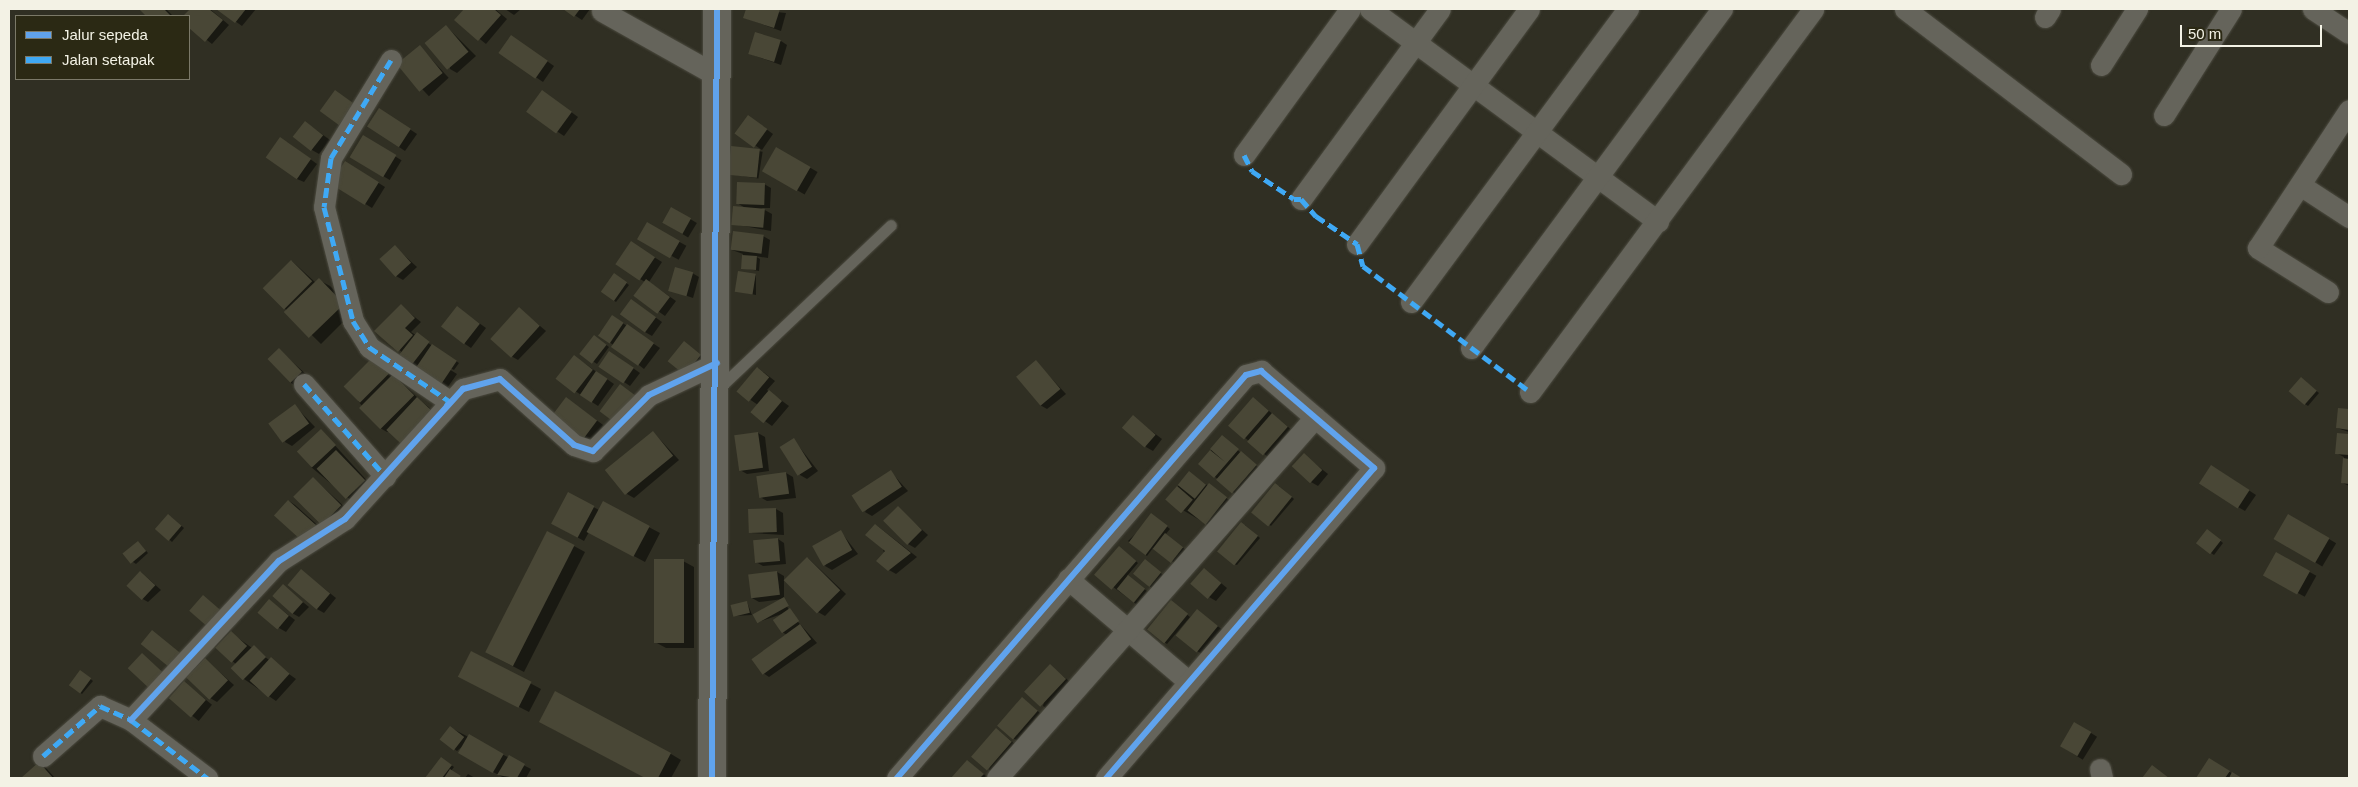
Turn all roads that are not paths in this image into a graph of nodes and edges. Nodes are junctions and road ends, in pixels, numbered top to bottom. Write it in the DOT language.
graph roads {
  1 [pos="717,9"];
  2 [pos="1350,9"];
  3 [pos="1370,9"];
  4 [pos="1440,9"];
  5 [pos="1529,9"];
  6 [pos="1628,9"];
  7 [pos="1722,9"];
  8 [pos="1813,9"];
  9 [pos="1905,9"];
  10 [pos="2137,9"];
  11 [pos="2232,9"];
  12 [pos="2313,9"];
  13 [pos="602,11"];
  14 [pos="2349,33"];
  15 [pos="1416,43"];
  16 [pos="391,60"];
  17 [pos="2101,65"];
  18 [pos="718,76"];
  19 [pos="1473,85"];
  20 [pos="2164,115"];
  21 [pos="2347,120"];
  22 [pos="1537,132"];
  23 [pos="1244,155"];
  24 [pos="2121,174"];
  25 [pos="1598,177"];
  26 [pos="2300,186"];
  27 [pos="1302,199"];
  28 [pos="2349,217"];
  29 [pos="1658,221"];
  30 [pos="891,225"];
  31 [pos="1357,244"];
  32 [pos="2328,292"];
  33 [pos="1410,302"];
  34 [pos="1471,348"];
  35 [pos="717,363"];
  36 [pos="304,384"];
  37 [pos="717,390"];
  38 [pos="1530,392"];
  39 [pos="449,401"];
  40 [pos="1315,417"];
  41 [pos="385,476"];
  42 [pos="1068,579"];
  43 [pos="1127,629"];
  44 [pos="1189,682"];
  45 [pos="131,720"];
  46 [pos="43,756"];
  47 [pos="207,778"];
  48 [pos="712,778"];
  49 [pos="898,778"];
  50 [pos="997,778"];
  51 [pos="1106,778"];
  1 -- 18 [label="street"];
  2 -- 23 [label="street"];
  3 -- 15 [label="street"];
  4 -- 15 [label="street"];
  5 -- 19 [label="street"];
  6 -- 22 [label="street"];
  7 -- 25 [label="street"];
  8 -- 29 [label="street"];
  9 -- 24 [label="street"];
  10 -- 17 [label="street"];
  11 -- 20 [label="street"];
  12 -- 14 [label="street"];
  13 -- 18 [label="street"];
  15 -- 19 [label="street"];
  15 -- 27 [label="street"];
  16 -- 39 [label="street"];
  18 -- 35 [label="street"];
  19 -- 22 [label="street"];
  19 -- 31 [label="street"];
  21 -- 26 [label="street"];
  22 -- 25 [label="street"];
  22 -- 33 [label="street"];
  25 -- 29 [label="street"];
  25 -- 34 [label="street"];
  26 -- 28 [label="street"];
  26 -- 32 [label="street"];
  29 -- 38 [label="street"];
  30 -- 37 [label="lane"];
  35 -- 37 [label="street"];
  35 -- 39 [label="street"];
  36 -- 41 [label="street"];
  37 -- 48 [label="street"];
  39 -- 41 [label="street"];
  40 -- 42 [label="street"];
  40 -- 43 [label="street"];
  40 -- 44 [label="street"];
  41 -- 45 [label="street"];
  42 -- 43 [label="street"];
  42 -- 49 [label="street"];
  43 -- 44 [label="street"];
  43 -- 50 [label="street"];
  44 -- 51 [label="street"];
  45 -- 46 [label="street"];
  45 -- 47 [label="street"];
}
